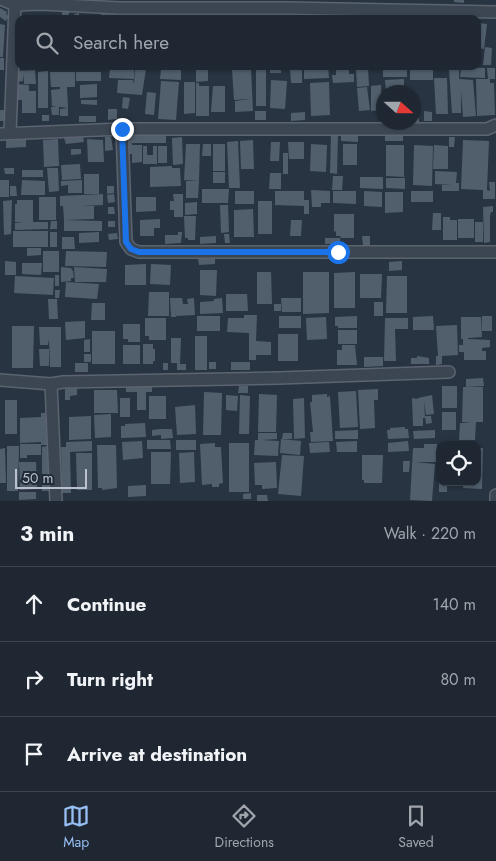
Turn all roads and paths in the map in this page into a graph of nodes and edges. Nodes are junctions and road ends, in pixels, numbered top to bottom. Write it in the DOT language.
graph roads {
  1 [pos="3,0"];
  2 [pos="123,4"];
  3 [pos="15,5"];
  4 [pos="496,12"];
  5 [pos="496,125"];
  6 [pos="122,129"];
  7 [pos="5,134"];
  8 [pos="496,252"];
  9 [pos="0,370"];
  10 [pos="449,372"];
  11 [pos="0,380"];
  12 [pos="51,384"];
  13 [pos="496,495"];
  14 [pos="56,501"];
  15 [pos="496,501"];
  1 -- 3 [label="street"];
  2 -- 3 [label="street"];
  2 -- 4 [label="street"];
  3 -- 7 [label="street"];
  5 -- 6 [label="street"];
  6 -- 7 [label="street"];
  6 -- 8 [label="street"];
  9 -- 11 [label="street"];
  10 -- 12 [label="street"];
  11 -- 12 [label="street"];
  12 -- 14 [label="street"];
  13 -- 15 [label="street"];
}
